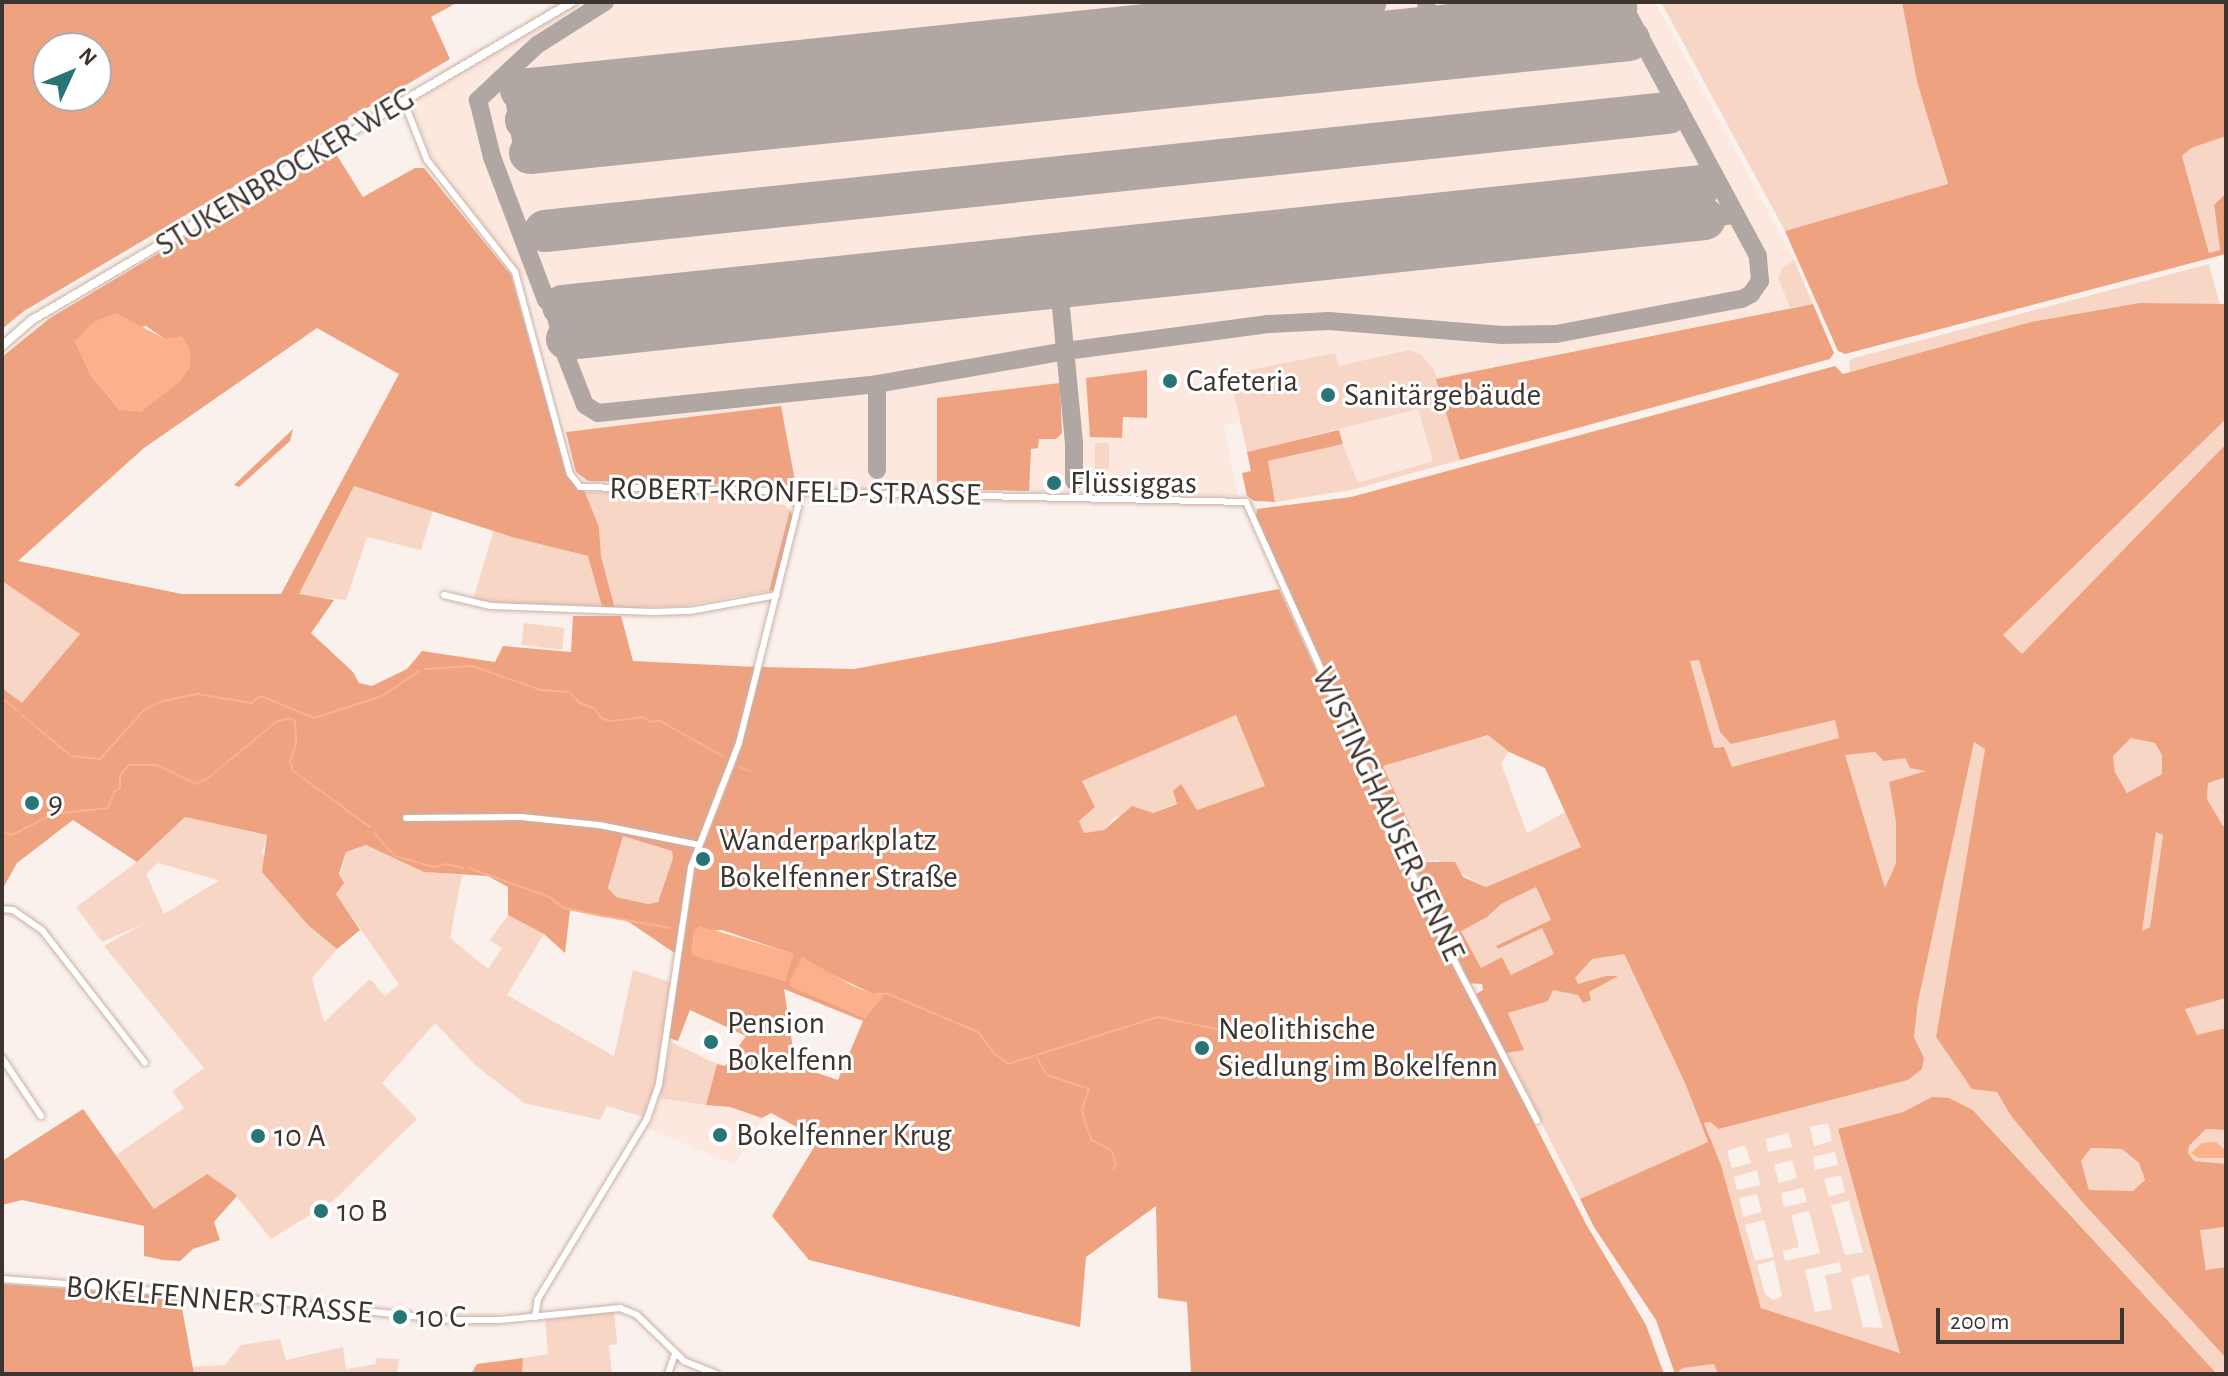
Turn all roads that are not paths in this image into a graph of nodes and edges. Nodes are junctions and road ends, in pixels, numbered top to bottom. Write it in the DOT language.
graph roads {
  1 [pos="572,2"];
  2 [pos="404,102"];
  3 [pos="2,346"];
  4 [pos="799,492"];
  5 [pos="1247,504"];
  6 [pos="444,595"];
  7 [pos="777,595"];
  8 [pos="406,818"];
  9 [pos="699,845"];
  10 [pos="2,909"];
  11 [pos="2,1058"];
  12 [pos="145,1063"];
  13 [pos="41,1116"];
  14 [pos="1537,1121"];
  15 [pos="2,1279"];
  16 [pos="535,1317"];
  17 [pos="675,1354"];
  18 [pos="668,1374"];
  19 [pos="716,1374"];
  1 -- 2 [label="street, STUKENBROCKER WEG"];
  2 -- 3 [label="street, STUKENBROCKER WEG"];
  2 -- 4 [label="street, ROBERT-KRONFELD-STRASSE"];
  4 -- 5 [label="street, ROBERT-KRONFELD-STRASSE"];
  4 -- 7 [label="street"];
  5 -- 14 [label="street, WISTINGHAUSER SENNE"];
  6 -- 7 [label="street"];
  7 -- 9 [label="street"];
  8 -- 9 [label="street"];
  9 -- 16 [label="street"];
  10 -- 12 [label="street"];
  11 -- 13 [label="street"];
  15 -- 16 [label="street, BOKELFENNER STRASSE"];
  16 -- 17 [label="street, BOKELFENNER STRASSE"];
  17 -- 18 [label="street"];
  17 -- 19 [label="street, BOKELFENNER STRASSE"];
}
